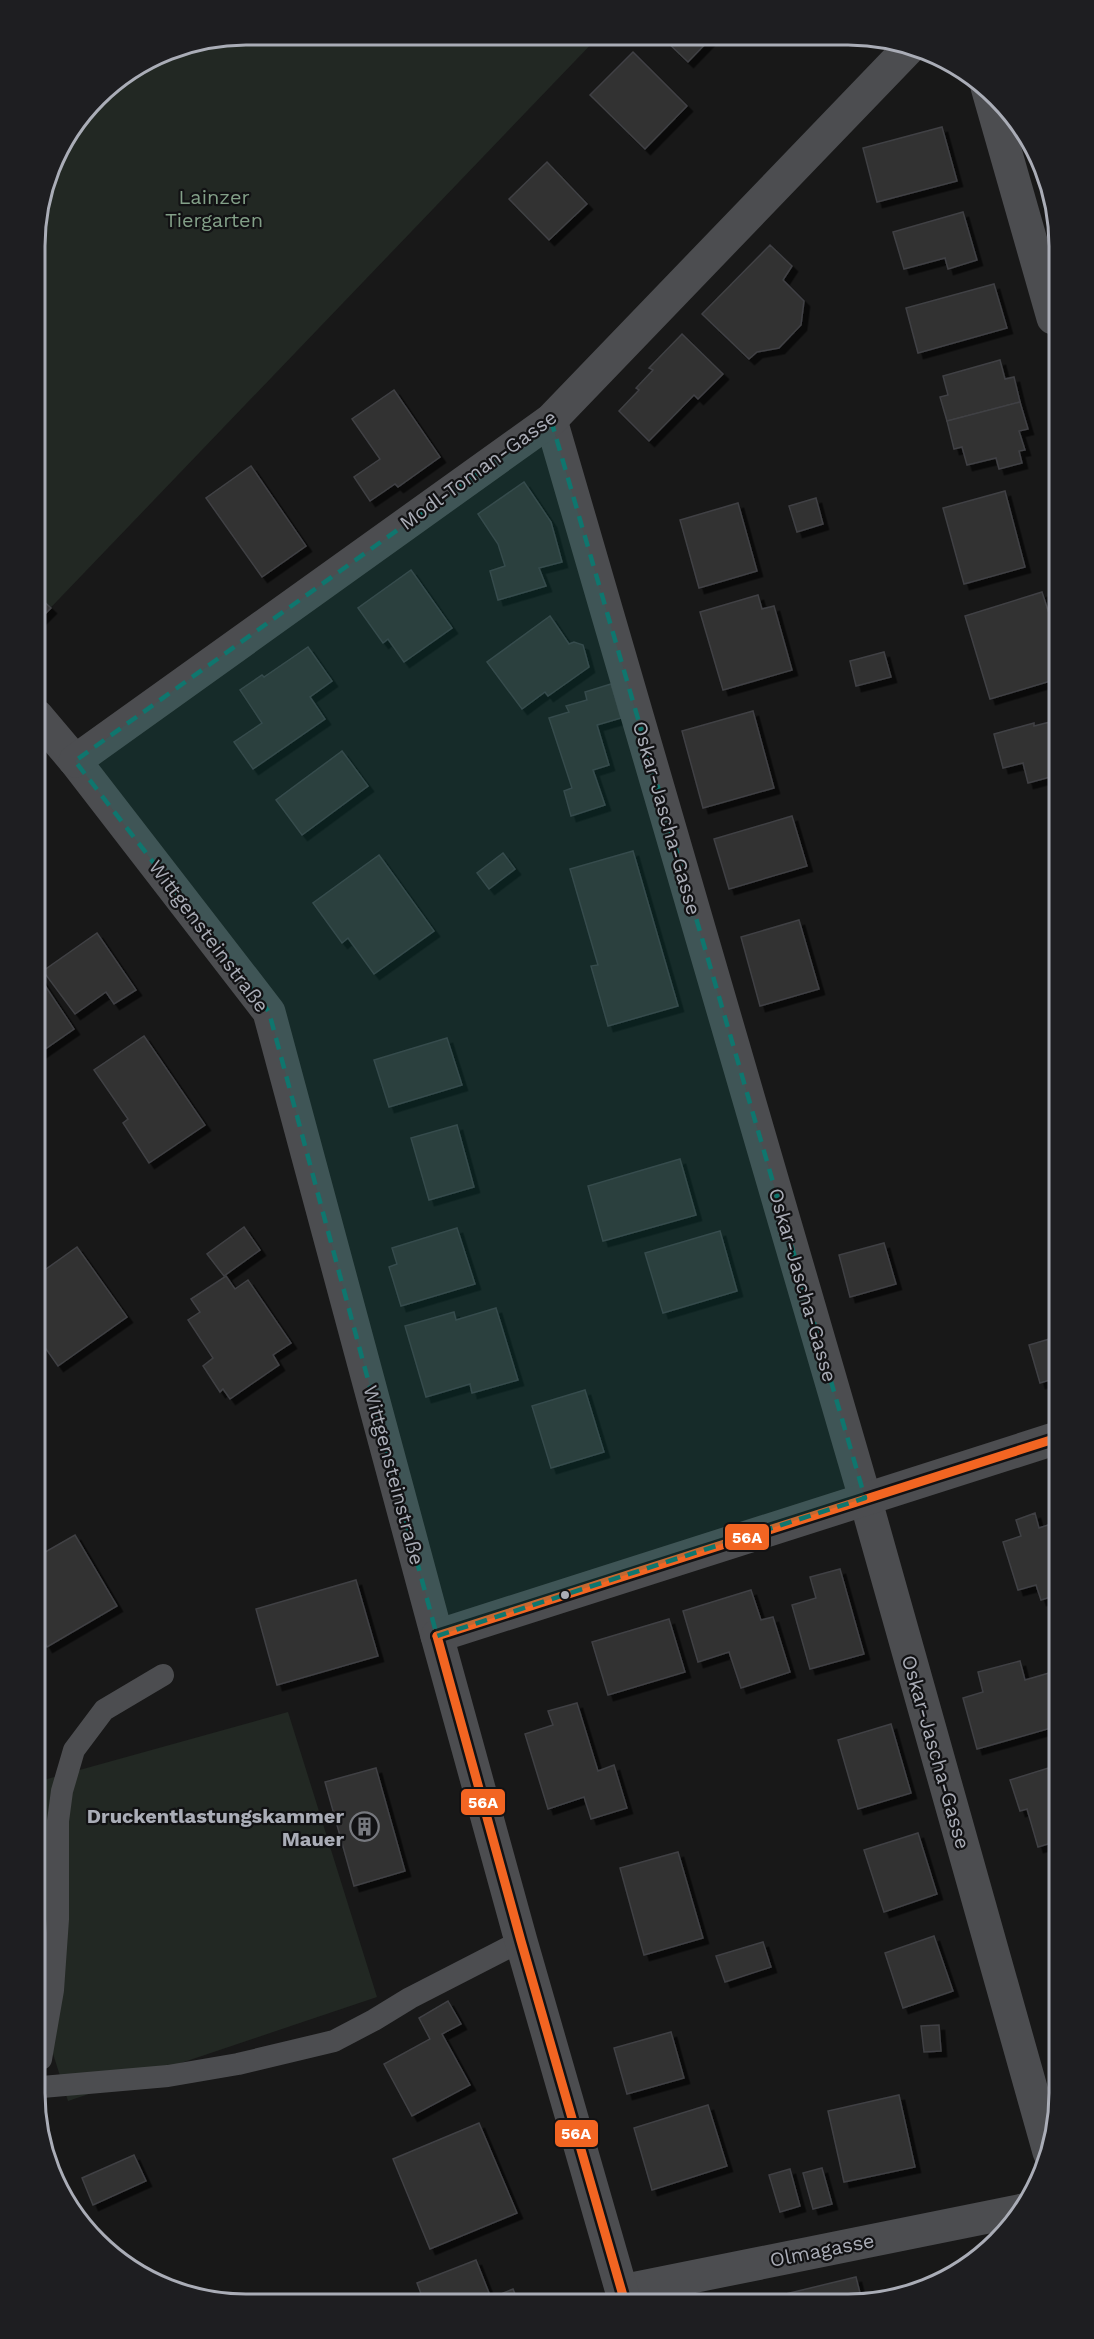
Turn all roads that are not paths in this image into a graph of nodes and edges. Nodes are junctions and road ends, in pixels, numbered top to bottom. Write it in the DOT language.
graph roads {
  1 [pos="904,53"];
  2 [pos="993,107"];
  3 [pos="1049,304"];
  4 [pos="551,420"];
  5 [pos="45,725"];
  6 [pos="75,761"];
  7 [pos="1049,1440"];
  8 [pos="865,1498"];
  9 [pos="437,1636"];
  10 [pos="163,1675"];
  11 [pos="520,1941"];
  12 [pos="45,2040"];
  13 [pos="45,2087"];
  14 [pos="1044,2136"];
  15 [pos="1009,2213"];
  16 [pos="623,2294"];
  17 [pos="628,2294"];
  1 -- 4 [label="street, Modl-Toman-Gasse"];
  2 -- 3 [label="street"];
  4 -- 6 [label="street, Modl-Toman-Gasse"];
  4 -- 8 [label="street, Oskar-Jascha-Gasse"];
  5 -- 6 [label="street, Wittgensteinstraße"];
  6 -- 9 [label="street, Wittgensteinstraße"];
  7 -- 8 [label="street"];
  8 -- 9 [label="street"];
  8 -- 14 [label="street, Oskar-Jascha-Gasse"];
  9 -- 11 [label="street, Wittgensteinstraße"];
  10 -- 12 [label="lane"];
  11 -- 13 [label="lane"];
  11 -- 16 [label="street, Wittgensteinstraße"];
  15 -- 17 [label="street, Olmagasse"];
}
